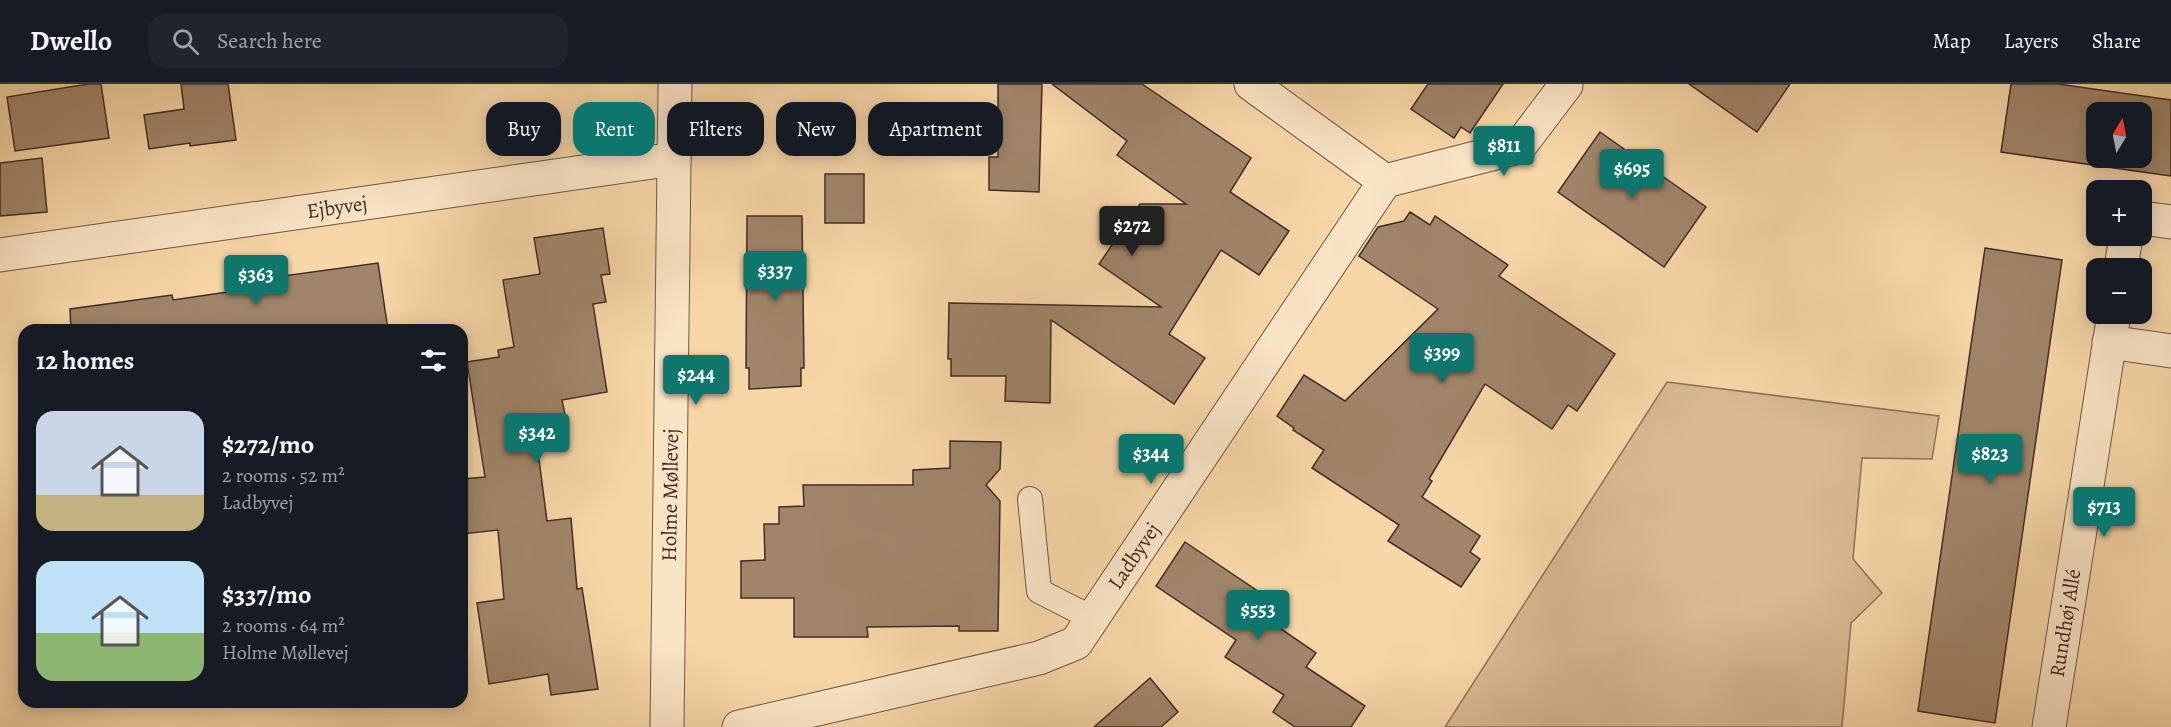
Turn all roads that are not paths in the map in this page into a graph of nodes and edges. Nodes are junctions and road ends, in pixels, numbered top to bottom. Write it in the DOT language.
graph roads {
  1 [pos="675,84"];
  2 [pos="1251,84"];
  3 [pos="1566,85"];
  4 [pos="674,159"];
  5 [pos="1385,180"];
  6 [pos="2152,219"];
  7 [pos="2171,222"];
  8 [pos="0,255"];
  9 [pos="2112,328"];
  10 [pos="2171,351"];
  11 [pos="1030,499"];
  12 [pos="1092,618"];
  13 [pos="667,727"];
  14 [pos="740,727"];
  15 [pos="2049,727"];
  1 -- 4 [label="street, Holme Møllevej"];
  2 -- 5 [label="street"];
  3 -- 5 [label="street"];
  4 -- 8 [label="street, Ejbyvej"];
  4 -- 13 [label="street, Holme Møllevej"];
  5 -- 12 [label="street, Ladbyvej"];
  6 -- 7 [label="street"];
  9 -- 10 [label="street, Rundhøj Allé"];
  9 -- 15 [label="street, Rundhøj Allé"];
  11 -- 12 [label="lane"];
  12 -- 14 [label="street, Ladbyvej"];
}
